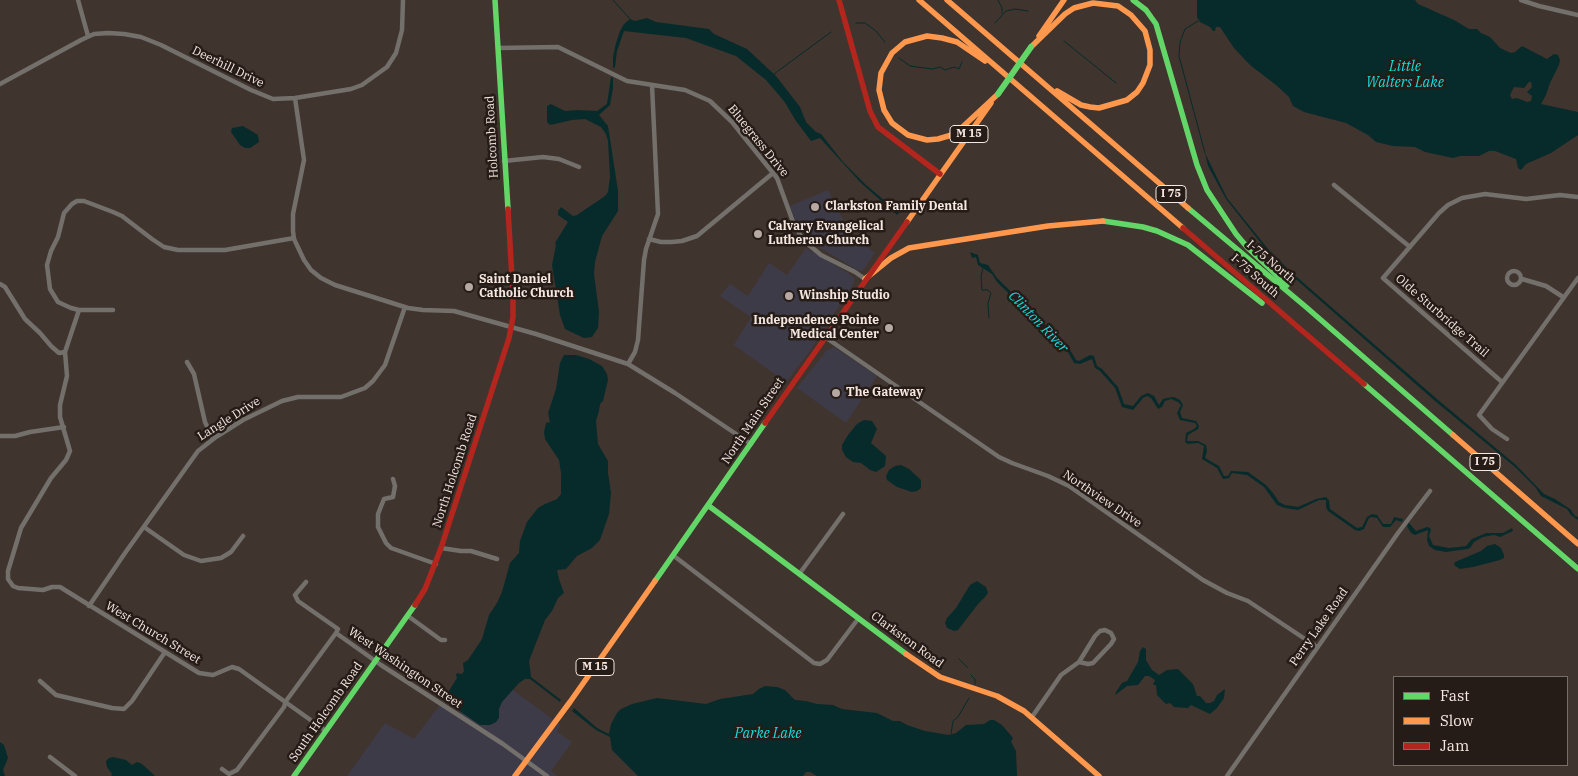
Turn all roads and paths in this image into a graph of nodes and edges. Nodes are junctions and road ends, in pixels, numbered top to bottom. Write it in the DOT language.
graph roads {
  1 [pos="78,0"];
  2 [pos="403,0"];
  3 [pos="495,0"];
  4 [pos="839,0"];
  5 [pos="918,0"];
  6 [pos="947,0"];
  7 [pos="1064,0"];
  8 [pos="1133,0"];
  9 [pos="1521,0"];
  10 [pos="1578,16"];
  11 [pos="88,36"];
  12 [pos="1031,47"];
  13 [pos="498,48"];
  14 [pos="999,69"];
  15 [pos="1038,79"];
  16 [pos="0,84"];
  17 [pos="652,86"];
  18 [pos="998,94"];
  19 [pos="295,98"];
  20 [pos="504,161"];
  21 [pos="579,167"];
  22 [pos="773,173"];
  23 [pos="940,174"];
  24 [pos="1334,185"];
  25 [pos="1578,197"];
  26 [pos="294,238"];
  27 [pos="649,239"];
  28 [pos="1410,246"];
  29 [pos="510,272"];
  30 [pos="1578,278"];
  31 [pos="865,279"];
  32 [pos="1522,279"];
  33 [pos="0,284"];
  34 [pos="1564,297"];
  35 [pos="1306,306"];
  36 [pos="404,307"];
  37 [pos="79,310"];
  38 [pos="113,310"];
  39 [pos="512,328"];
  40 [pos="1308,336"];
  41 [pos="825,337"];
  42 [pos="65,352"];
  43 [pos="187,362"];
  44 [pos="628,364"];
  45 [pos="1502,382"];
  46 [pos="64,427"];
  47 [pos="0,436"];
  48 [pos="213,439"];
  49 [pos="1507,439"];
  50 [pos="751,444"];
  51 [pos="393,479"];
  52 [pos="1430,490"];
  53 [pos="709,506"];
  54 [pos="843,514"];
  55 [pos="144,527"];
  56 [pos="243,536"];
  57 [pos="1578,544"];
  58 [pos="441,548"];
  59 [pos="674,556"];
  60 [pos="498,559"];
  61 [pos="436,564"];
  62 [pos="1578,569"];
  63 [pos="800,573"];
  64 [pos="306,582"];
  65 [pos="90,606"];
  66 [pos="408,616"];
  67 [pos="858,619"];
  68 [pos="336,632"];
  69 [pos="444,640"];
  70 [pos="1317,647"];
  71 [pos="165,652"];
  72 [pos="376,661"];
  73 [pos="1079,662"];
  74 [pos="40,681"];
  75 [pos="286,702"];
  76 [pos="1032,716"];
  77 [pos="326,731"];
  78 [pos="50,757"];
  79 [pos="526,760"];
  80 [pos="222,769"];
  81 [pos="74,775"];
  82 [pos="294,776"];
  83 [pos="515,776"];
  84 [pos="547,776"];
  85 [pos="1099,776"];
  86 [pos="1227,776"];
  1 -- 11 [label="street"];
  2 -- 19 [label="street, Deerhill Drive"];
  3 -- 13 [label="main road, Holcomb Road"];
  4 -- 23 [label="main road"];
  5 -- 14 [label="main road, I-75 South / I 75"];
  6 -- 15 [label="main road, I-75 North / I 75"];
  7 -- 12 [label="main road, M 15"];
  8 -- 35 [label="main road"];
  9 -- 10 [label="street"];
  11 -- 16 [label="street, Deerhill Drive"];
  11 -- 19 [label="street, Deerhill Drive"];
  12 -- 15 [label="main road"];
  12 -- 18 [label="main road, M 15, bridge"];
  13 -- 17 [label="street, Bluegrass Drive"];
  13 -- 20 [label="main road, Holcomb Road"];
  14 -- 18 [label="main road"];
  14 -- 40 [label="main road, I-75 South / I 75"];
  15 -- 35 [label="main road, I-75 North / I 75"];
  17 -- 22 [label="street, Bluegrass Drive"];
  17 -- 27 [label="street"];
  18 -- 23 [label="main road, North Main Street / M 15"];
  19 -- 26 [label="street"];
  20 -- 21 [label="street"];
  20 -- 29 [label="main road, Holcomb Road"];
  22 -- 27 [label="street"];
  22 -- 31 [label="street, Bluegrass Drive"];
  23 -- 31 [label="main road, North Main Street / M 15"];
  24 -- 28 [label="street"];
  25 -- 28 [label="street, Olde Sturbridge Trail"];
  26 -- 36 [label="street"];
  26 -- 37 [label="street"];
  27 -- 44 [label="street"];
  28 -- 45 [label="street, Olde Sturbridge Trail"];
  29 -- 39 [label="main road, North Holcomb Road"];
  30 -- 34 [label="street"];
  31 -- 40 [label="main road"];
  31 -- 41 [label="main road, North Main Street / M 15"];
  32 -- 34 [label="street"];
  33 -- 42 [label="street"];
  34 -- 45 [label="street"];
  35 -- 57 [label="main road, I-75 North / I 75"];
  36 -- 39 [label="street"];
  36 -- 48 [label="street, Langle Drive"];
  37 -- 38 [label="street"];
  37 -- 42 [label="street"];
  39 -- 44 [label="street"];
  39 -- 58 [label="main road, North Holcomb Road"];
  40 -- 62 [label="main road, I-75 South / I 75"];
  41 -- 50 [label="main road, North Main Street / M 15"];
  41 -- 70 [label="street, Northview Drive"];
  42 -- 46 [label="street"];
  43 -- 48 [label="street"];
  44 -- 50 [label="street"];
  45 -- 49 [label="street"];
  46 -- 47 [label="street"];
  46 -- 65 [label="street, West Church Street"];
  48 -- 55 [label="street, Langle Drive"];
  50 -- 53 [label="main road, North Main Street / M 15"];
  51 -- 61 [label="street"];
  52 -- 70 [label="street, Perry Lake Road"];
  53 -- 59 [label="main road, North Main Street / M 15"];
  53 -- 63 [label="main road, Clarkston Road"];
  54 -- 63 [label="street"];
  55 -- 56 [label="street"];
  55 -- 65 [label="street, Langle Drive"];
  58 -- 60 [label="street"];
  58 -- 61 [label="main road, North Holcomb Road"];
  59 -- 67 [label="street"];
  59 -- 79 [label="main road, North Main Street / M 15"];
  61 -- 66 [label="main road, North Holcomb Road"];
  63 -- 67 [label="main road, Clarkston Road"];
  64 -- 68 [label="street, West Washington Street"];
  65 -- 71 [label="street, West Church Street"];
  66 -- 69 [label="street"];
  66 -- 72 [label="main road, North Holcomb Road"];
  67 -- 76 [label="main road, Clarkston Road"];
  68 -- 72 [label="street, West Washington Street"];
  68 -- 75 [label="street"];
  70 -- 86 [label="street, Perry Lake Road"];
  71 -- 74 [label="street"];
  71 -- 75 [label="street, West Church Street"];
  72 -- 77 [label="main road, South Holcomb Road"];
  72 -- 79 [label="street, West Washington Street"];
  73 -- 73 [label="street"];
  73 -- 76 [label="street"];
  75 -- 77 [label="street, West Church Street"];
  75 -- 80 [label="street"];
  76 -- 85 [label="main road, Clarkston Road"];
  77 -- 82 [label="main road, South Holcomb Road"];
  78 -- 81 [label="street"];
  79 -- 83 [label="main road, M 15"];
  79 -- 84 [label="street, West Washington Street"];
}
